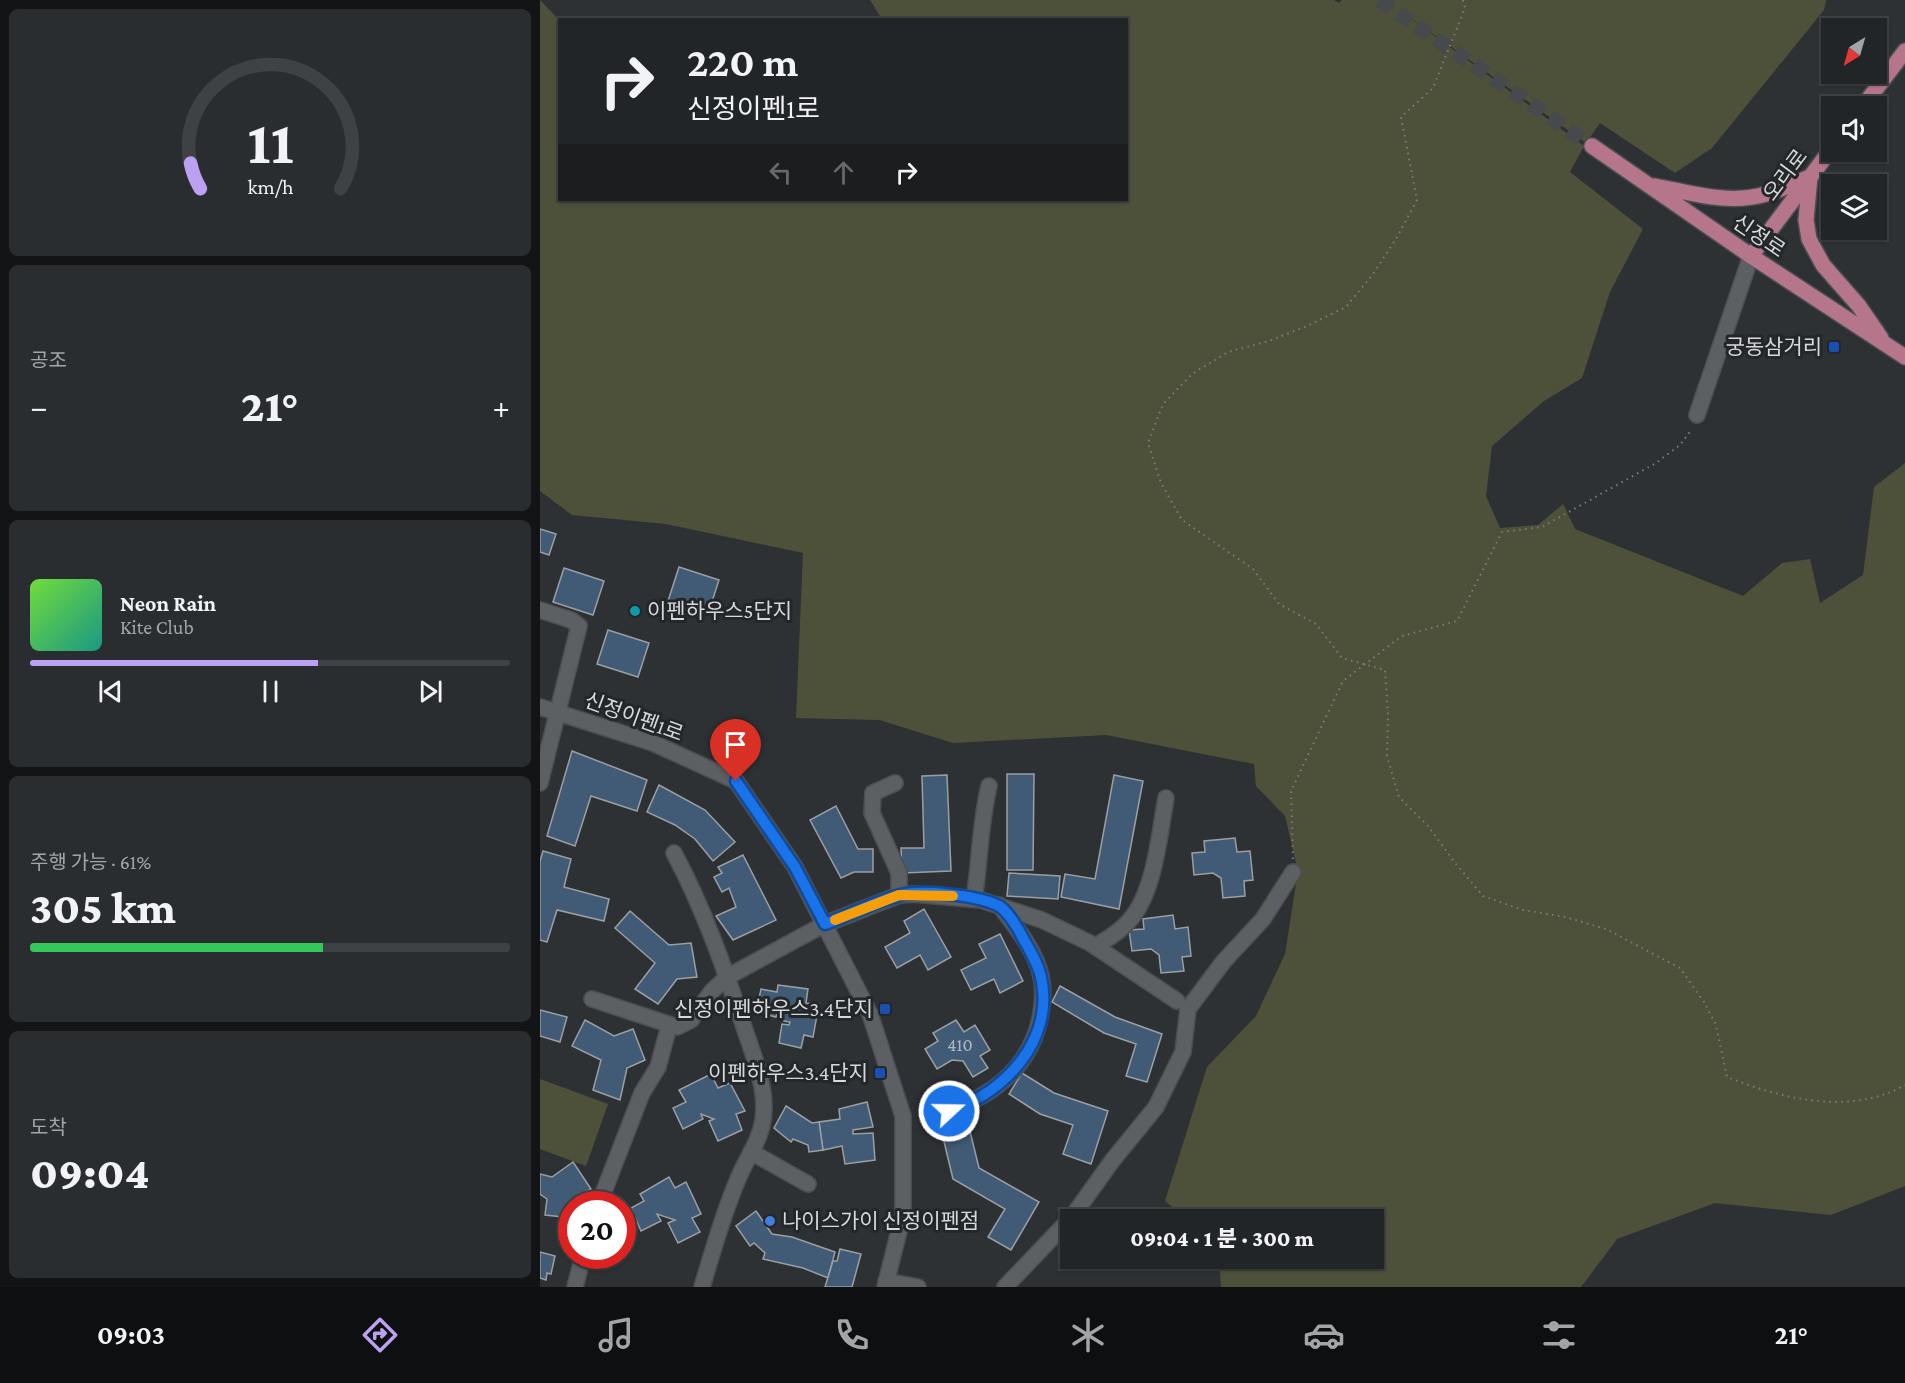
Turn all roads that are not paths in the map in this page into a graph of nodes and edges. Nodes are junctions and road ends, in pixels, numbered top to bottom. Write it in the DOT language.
graph roads {
  1 [pos="1905,51"];
  2 [pos="1871,96"];
  3 [pos="1592,146"];
  4 [pos="1821,162"];
  5 [pos="1810,177"];
  6 [pos="1647,184"];
  7 [pos="1751,256"];
  8 [pos="1886,345"];
  9 [pos="1905,357"];
  10 [pos="1697,415"];
  11 [pos="540,610"];
  12 [pos="540,707"];
  13 [pos="559,713"];
  14 [pos="540,783"];
  15 [pos="895,783"];
  16 [pos="989,786"];
  17 [pos="1166,798"];
  18 [pos="674,853"];
  19 [pos="1293,872"];
  20 [pos="899,895"];
  21 [pos="974,899"];
  22 [pos="999,905"];
  23 [pos="825,924"];
  24 [pos="1096,946"];
  25 [pos="728,977"];
  26 [pos="592,999"];
  27 [pos="1177,1001"];
  28 [pos="669,1026"];
  29 [pos="934,1114"];
  30 [pos="751,1152"];
  31 [pos="808,1184"];
  32 [pos="603,1191"];
  33 [pos="580,1269"];
  34 [pos="886,1284"];
  35 [pos="575,1287"];
  36 [pos="702,1287"];
  37 [pos="918,1287"];
  38 [pos="1005,1287"];
  1 -- 2 [label="main road"];
  3 -- 6 [label="main road, 신정로"];
  4 -- 5 [label="main road, 오리로"];
  5 -- 6 [label="main road"];
  5 -- 7 [label="main road, 오리로"];
  5 -- 8 [label="main road"];
  6 -- 7 [label="main road, 신정로"];
  7 -- 8 [label="main road, 신정로"];
  7 -- 10 [label="street"];
  8 -- 9 [label="main road, 신정로"];
  11 -- 13 [label="street"];
  12 -- 13 [label="street, 신정이펜1로"];
  13 -- 14 [label="street"];
  13 -- 23 [label="street, 신정이펜1로"];
  15 -- 20 [label="street"];
  16 -- 21 [label="street"];
  17 -- 24 [label="street"];
  18 -- 25 [label="street"];
  19 -- 38 [label="street"];
  20 -- 21 [label="street"];
  20 -- 23 [label="street"];
  21 -- 22 [label="street"];
  22 -- 24 [label="street"];
  22 -- 29 [label="street"];
  23 -- 25 [label="street"];
  23 -- 34 [label="street, 신정이펜1로"];
  24 -- 27 [label="street"];
  25 -- 28 [label="street"];
  25 -- 30 [label="street"];
  26 -- 28 [label="street"];
  28 -- 32 [label="street"];
  30 -- 31 [label="street"];
  30 -- 36 [label="street"];
  33 -- 35 [label="street"];
  34 -- 37 [label="street"];
}
